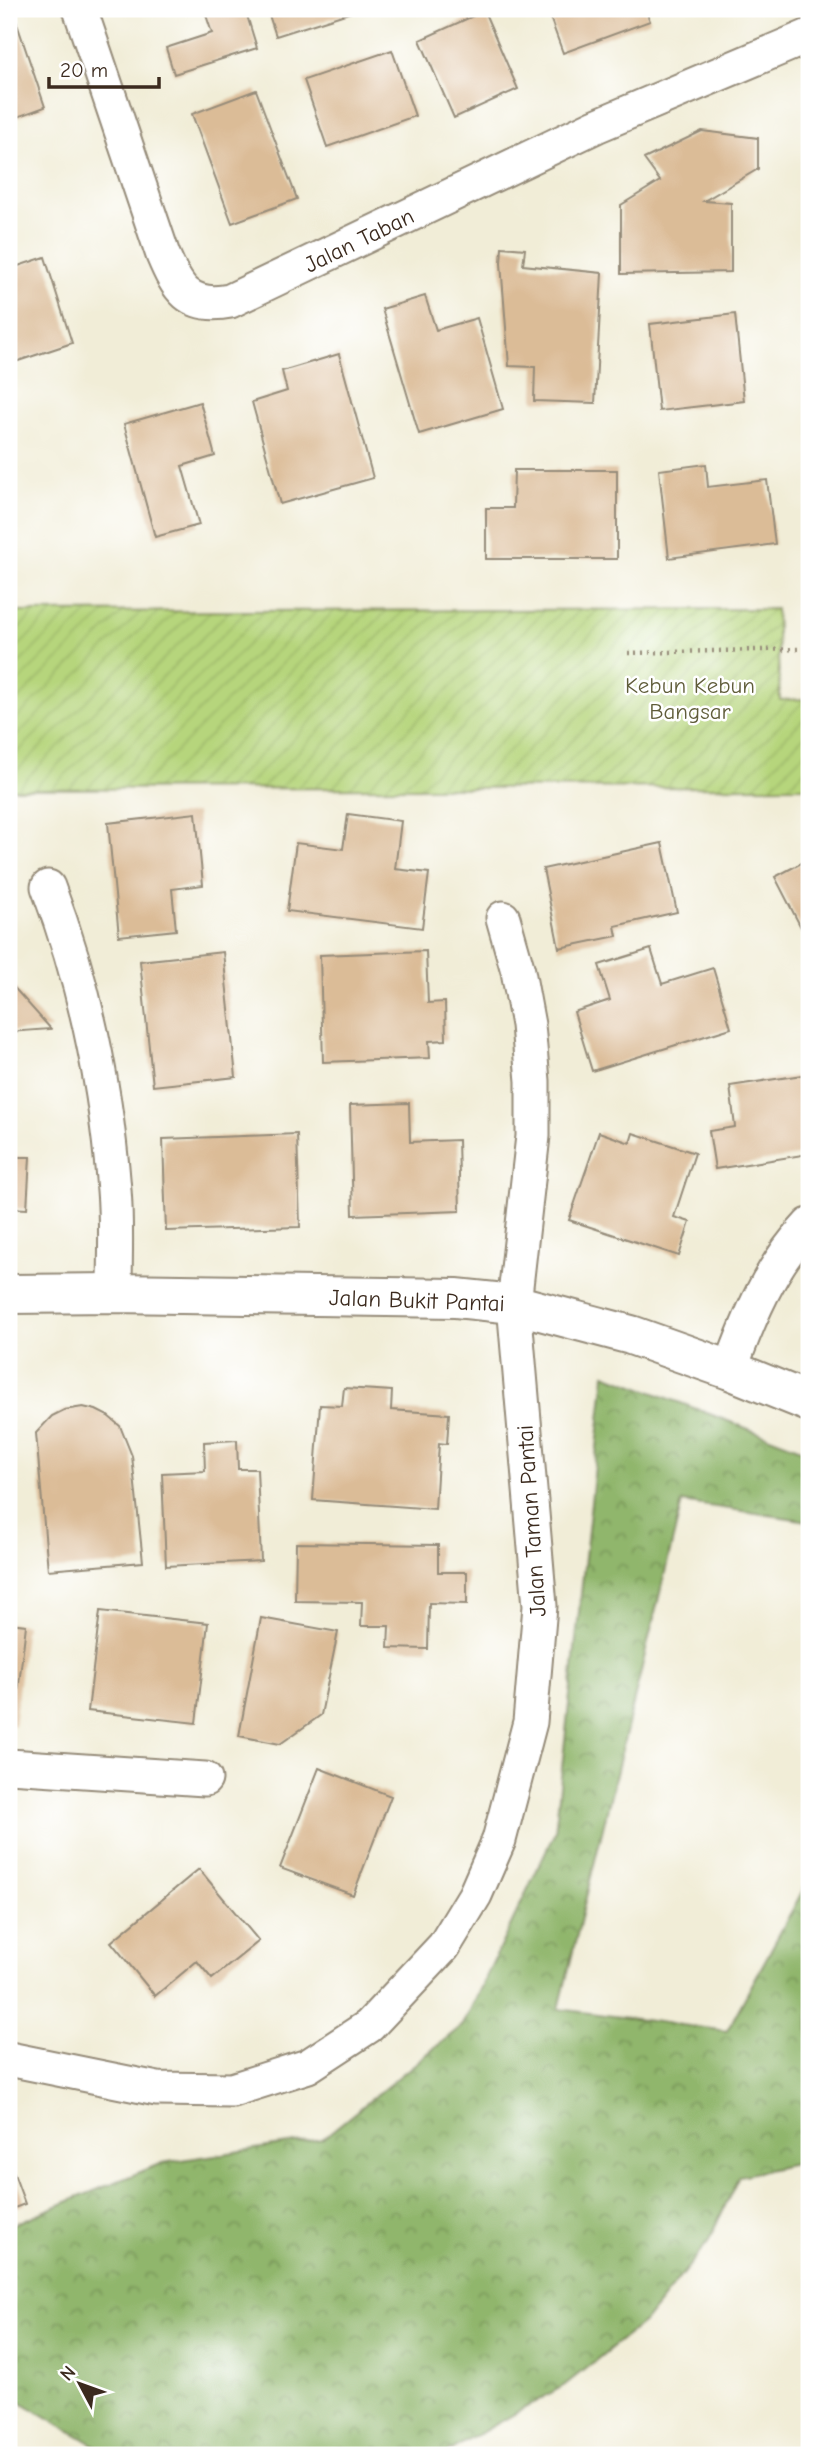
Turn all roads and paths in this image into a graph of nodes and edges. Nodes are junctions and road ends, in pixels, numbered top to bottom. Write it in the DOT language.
graph roads {
  1 [pos="80,9"];
  2 [pos="809,36"];
  3 [pos="801,649"];
  4 [pos="628,653"];
  5 [pos="48,887"];
  6 [pos="503,918"];
  7 [pos="809,1225"];
  8 [pos="115,1293"];
  9 [pos="9,1294"];
  10 [pos="514,1304"];
  11 [pos="730,1370"];
  12 [pos="809,1402"];
  13 [pos="9,1766"];
  14 [pos="205,1779"];
  15 [pos="9,2059"];
  1 -- 2 [label="street, Jalan Taban"];
  3 -- 4 [label="path"];
  5 -- 8 [label="street"];
  6 -- 10 [label="street, Jalan Taman Pantai"];
  7 -- 11 [label="street"];
  8 -- 9 [label="street, Jalan Bukit Pantai"];
  8 -- 10 [label="street, Jalan Bukit Pantai"];
  10 -- 11 [label="street, Jalan Bukit Pantai"];
  10 -- 15 [label="street, Jalan Taman Pantai"];
  11 -- 12 [label="street, Jalan Bukit Pantai"];
  13 -- 14 [label="street"];
}
